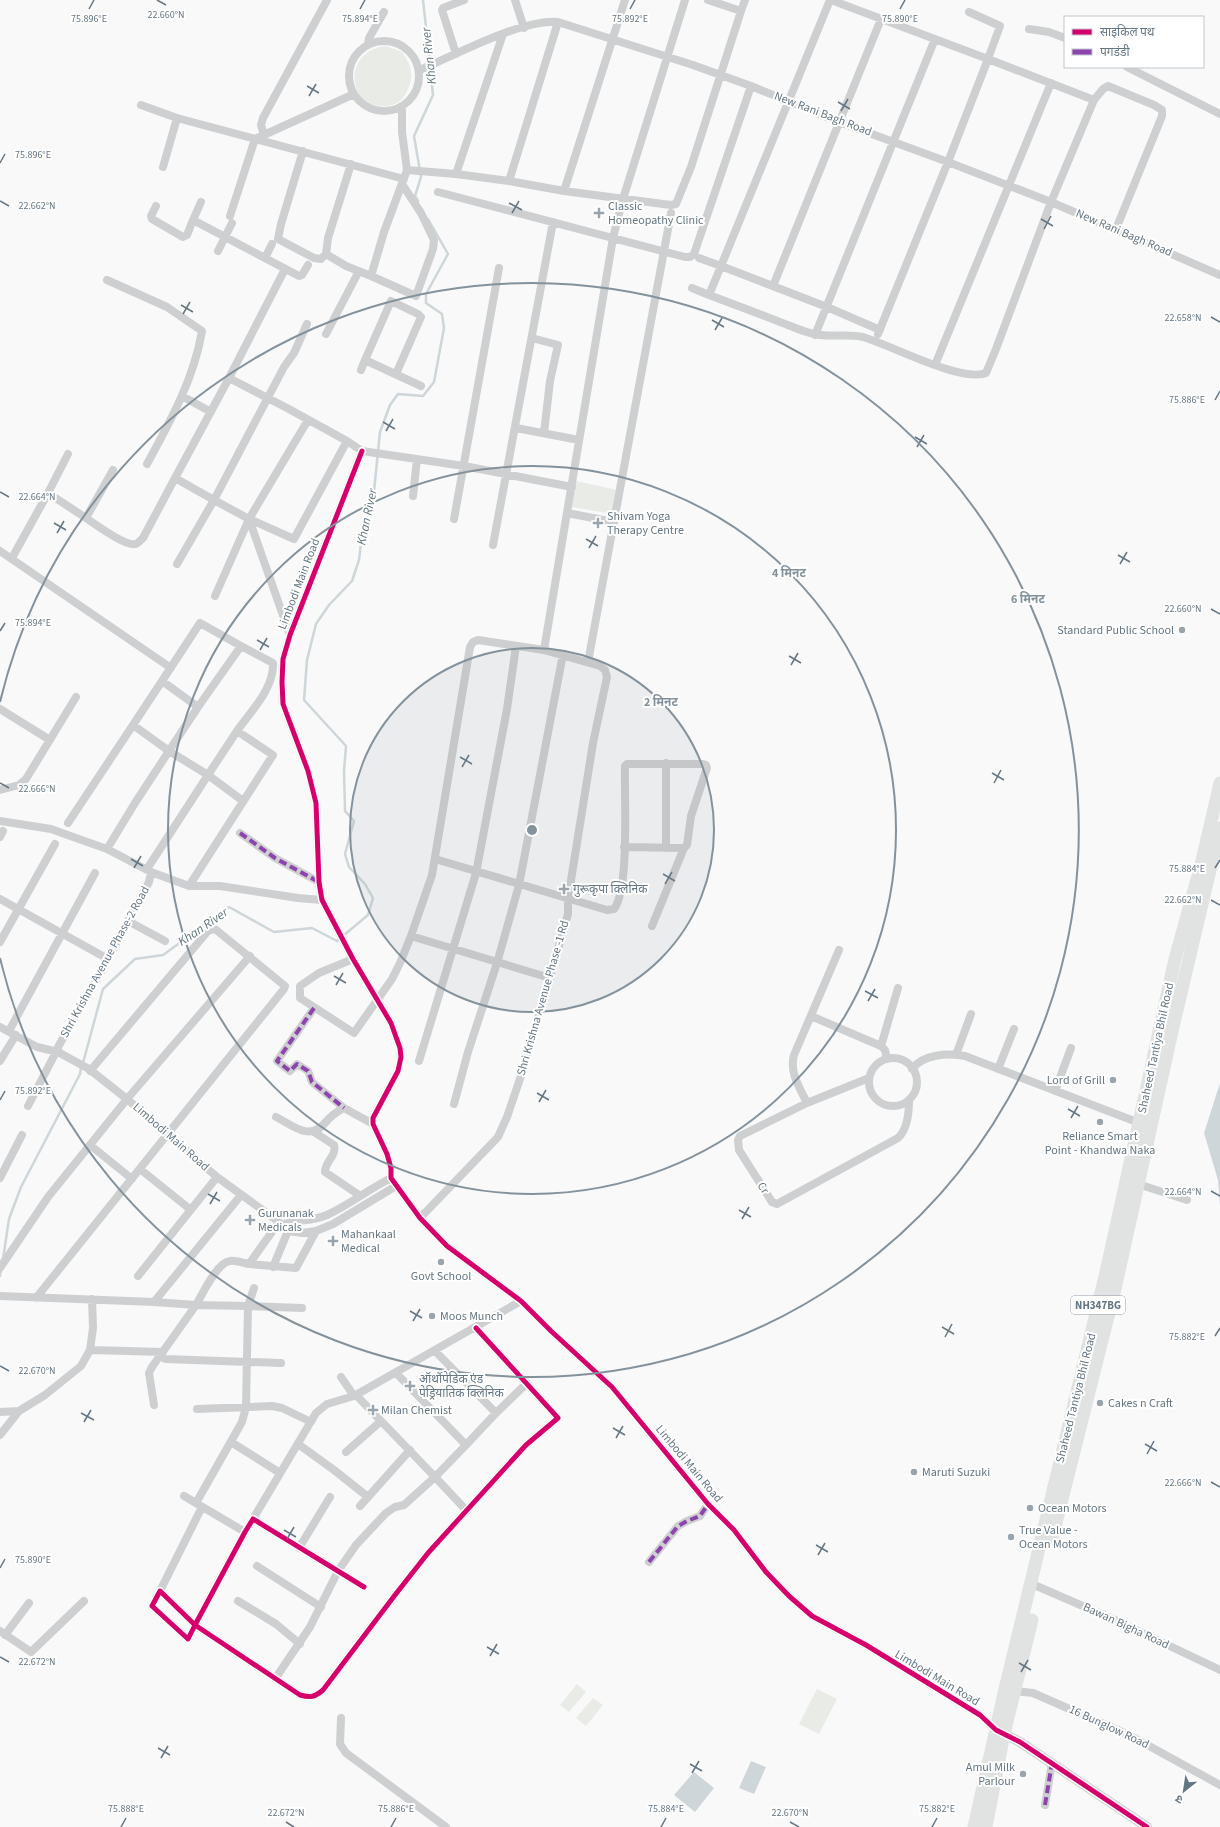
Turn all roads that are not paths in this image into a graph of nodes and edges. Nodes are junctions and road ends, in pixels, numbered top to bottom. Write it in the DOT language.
graph roads {
  1 [pos="327,0"];
  2 [pos="464,0"];
  3 [pos="515,0"];
  4 [pos="625,0"];
  5 [pos="685,0"];
  6 [pos="708,0"];
  7 [pos="745,0"];
  8 [pos="830,0"];
  9 [pos="741,11"];
  10 [pos="384,12"];
  11 [pos="969,12"];
  12 [pos="881,19"];
  13 [pos="558,22"];
  14 [pos="524,28"];
  15 [pos="1030,29"];
  16 [pos="503,34"];
  17 [pos="1064,38"];
  18 [pos="612,39"];
  19 [pos="935,39"];
  20 [pos="368,44"];
  21 [pos="456,54"];
  22 [pos="667,58"];
  23 [pos="988,59"];
  24 [pos="423,68"];
  25 [pos="1129,68"];
  26 [pos="720,75"];
  27 [pos="1051,83"];
  28 [pos="751,86"];
  29 [pos="354,94"];
  30 [pos="1094,100"];
  31 [pos="787,101"];
  32 [pos="140,105"];
  33 [pos="402,106"];
  34 [pos="1220,114"];
  35 [pos="177,118"];
  36 [pos="839,122"];
  37 [pos="264,135"];
  38 [pos="255,139"];
  39 [pos="894,142"];
  40 [pos="303,151"];
  41 [pos="948,162"];
  42 [pos="351,164"];
  43 [pos="163,167"];
  44 [pos="411,170"];
  45 [pos="456,174"];
  46 [pos="403,181"];
  47 [pos="510,181"];
  48 [pos="1008,186"];
  49 [pos="564,191"];
  50 [pos="438,192"];
  51 [pos="202,202"];
  52 [pos="622,202"];
  53 [pos="1051,202"];
  54 [pos="156,206"];
  55 [pos="671,213"];
  56 [pos="193,220"];
  57 [pos="553,222"];
  58 [pos="1116,229"];
  59 [pos="225,237"];
  60 [pos="613,238"];
  61 [pos="272,244"];
  62 [pos="218,251"];
  63 [pos="663,252"];
  64 [pos="326,254"];
  65 [pos="265,258"];
  66 [pos="699,258"];
  67 [pos="308,264"];
  68 [pos="721,266"];
  69 [pos="499,268"];
  70 [pos="285,269"];
  71 [pos="359,271"];
  72 [pos="1220,275"];
  73 [pos="371,276"];
  74 [pos="107,280"];
  75 [pos="773,286"];
  76 [pos="396,288"];
  77 [pos="692,288"];
  78 [pos="709,295"];
  79 [pos="391,301"];
  80 [pos="827,307"];
  81 [pos="307,324"];
  82 [pos="880,330"];
  83 [pos="326,334"];
  84 [pos="815,335"];
  85 [pos="532,338"];
  86 [pos="875,342"];
  87 [pos="365,360"];
  88 [pos="935,366"];
  89 [pos="361,370"];
  90 [pos="396,374"];
  91 [pos="229,378"];
  92 [pos="421,386"];
  93 [pos="182,396"];
  94 [pos="268,399"];
  95 [pos="211,412"];
  96 [pos="308,420"];
  97 [pos="516,428"];
  98 [pos="544,433"];
  99 [pos="579,440"];
  100 [pos="347,441"];
  101 [pos="362,452"];
  102 [pos="68,454"];
  103 [pos="418,460"];
  104 [pos="147,464"];
  105 [pos="464,466"];
  106 [pos="113,470"];
  107 [pos="507,474"];
  108 [pos="175,478"];
  109 [pos="572,486"];
  110 [pos="48,493"];
  111 [pos="413,496"];
  112 [pos="214,500"];
  113 [pos="567,513"];
  114 [pos="86,518"];
  115 [pos="454,518"];
  116 [pos="249,519"];
  117 [pos="614,522"];
  118 [pos="494,545"];
  119 [pos="0,551"];
  120 [pos="12,558"];
  121 [pos="177,564"];
  122 [pos="215,596"];
  123 [pos="290,635"];
  124 [pos="241,646"];
  125 [pos="516,646"];
  126 [pos="544,650"];
  127 [pos="563,654"];
  128 [pos="588,662"];
  129 [pos="171,668"];
  130 [pos="162,681"];
  131 [pos="76,697"];
  132 [pos="198,707"];
  133 [pos="0,709"];
  134 [pos="133,725"];
  135 [pos="237,731"];
  136 [pos="50,740"];
  137 [pos="169,751"];
  138 [pos="666,763"];
  139 [pos="208,775"];
  140 [pos="1220,783"];
  141 [pos="0,790"];
  142 [pos="243,801"];
  143 [pos="0,821"];
  144 [pos="68,823"];
  145 [pos="1220,828"];
  146 [pos="240,833"];
  147 [pos="55,844"];
  148 [pos="624,847"];
  149 [pos="666,848"];
  150 [pos="684,848"];
  151 [pos="107,849"];
  152 [pos="435,859"];
  153 [pos="476,872"];
  154 [pos="95,873"];
  155 [pos="150,875"];
  156 [pos="319,882"];
  157 [pos="519,885"];
  158 [pos="190,886"];
  159 [pos="0,899"];
  160 [pos="568,899"];
  161 [pos="322,900"];
  162 [pos="18,909"];
  163 [pos="128,921"];
  164 [pos="652,926"];
  165 [pos="63,933"];
  166 [pos="411,936"];
  167 [pos="165,941"];
  168 [pos="0,942"];
  169 [pos="454,948"];
  170 [pos="839,950"];
  171 [pos="250,956"];
  172 [pos="108,959"];
  173 [pos="353,959"];
  174 [pos="497,963"];
  175 [pos="550,978"];
  176 [pos="898,988"];
  177 [pos="377,1001"];
  178 [pos="314,1008"];
  179 [pos="971,1014"];
  180 [pos="811,1016"];
  181 [pos="0,1027"];
  182 [pos="1014,1029"];
  183 [pos="12,1033"];
  184 [pos="881,1046"];
  185 [pos="1071,1048"];
  186 [pos="57,1052"];
  187 [pos="956,1055"];
  188 [pos="887,1059"];
  189 [pos="419,1061"];
  190 [pos="0,1062"];
  191 [pos="912,1069"];
  192 [pos="998,1069"];
  193 [pos="90,1070"];
  194 [pos="869,1078"];
  195 [pos="1055,1091"];
  196 [pos="127,1099"];
  197 [pos="909,1100"];
  198 [pos="807,1103"];
  199 [pos="454,1104"];
  200 [pos="28,1106"];
  201 [pos="344,1108"];
  202 [pos="276,1117"];
  203 [pos="373,1124"];
  204 [pos="1145,1124"];
  205 [pos="314,1132"];
  206 [pos="167,1134"];
  207 [pos="22,1135"];
  208 [pos="90,1145"];
  209 [pos="140,1169"];
  210 [pos="217,1177"];
  211 [pos="0,1178"];
  212 [pos="391,1178"];
  213 [pos="132,1179"];
  214 [pos="1138,1184"];
  215 [pos="396,1186"];
  216 [pos="241,1195"];
  217 [pos="359,1195"];
  218 [pos="1188,1200"];
  219 [pos="191,1210"];
  220 [pos="420,1218"];
  221 [pos="283,1226"];
  222 [pos="316,1232"];
  223 [pos="1,1262"];
  224 [pos="248,1264"];
  225 [pos="273,1267"];
  226 [pos="138,1276"];
  227 [pos="254,1288"];
  228 [pos="0,1296"];
  229 [pos="36,1298"];
  230 [pos="92,1299"];
  231 [pos="521,1301"];
  232 [pos="154,1302"];
  233 [pos="196,1305"];
  234 [pos="248,1306"];
  235 [pos="302,1308"];
  236 [pos="476,1328"];
  237 [pos="90,1350"];
  238 [pos="435,1351"];
  239 [pos="164,1355"];
  240 [pos="247,1362"];
  241 [pos="281,1363"];
  242 [pos="396,1373"];
  243 [pos="341,1377"];
  244 [pos="526,1384"];
  245 [pos="355,1396"];
  246 [pos="154,1405"];
  247 [pos="246,1407"];
  248 [pos="197,1409"];
  249 [pos="19,1411"];
  250 [pos="0,1412"];
  251 [pos="496,1413"];
  252 [pos="381,1421"];
  253 [pos="311,1422"];
  254 [pos="0,1435"];
  255 [pos="231,1442"];
  256 [pos="298,1444"];
  257 [pos="466,1445"];
  258 [pos="410,1450"];
  259 [pos="346,1452"];
  260 [pos="280,1473"];
  261 [pos="435,1477"];
  262 [pos="184,1496"];
  263 [pos="330,1497"];
  264 [pos="368,1497"];
  265 [pos="708,1504"];
  266 [pos="199,1505"];
  267 [pos="360,1506"];
  268 [pos="468,1511"];
  269 [pos="253,1519"];
  270 [pos="245,1532"];
  271 [pos="299,1548"];
  272 [pos="649,1562"];
  273 [pos="257,1566"];
  274 [pos="338,1571"];
  275 [pos="1036,1585"];
  276 [pos="364,1587"];
  277 [pos="160,1591"];
  278 [pos="84,1600"];
  279 [pos="238,1601"];
  280 [pos="29,1604"];
  281 [pos="321,1607"];
  282 [pos="195,1625"];
  283 [pos="3,1633"];
  284 [pos="300,1644"];
  285 [pos="1220,1670"];
  286 [pos="276,1679"];
  287 [pos="1015,1691"];
  288 [pos="341,1718"];
  289 [pos="1000,1732"];
  290 [pos="1052,1763"];
  291 [pos="1220,1785"];
  292 [pos="1045,1805"];
  293 [pos="1142,1825"];
  294 [pos="446,1827"];
  295 [pos="974,1827"];
  296 [pos="986,1827"];
  1 -- 37 [label="street"];
  2 -- 21 [label="street"];
  3 -- 14 [label="street"];
  4 -- 18 [label="street"];
  5 -- 22 [label="street"];
  6 -- 9 [label="street"];
  7 -- 9 [label="street"];
  8 -- 12 [label="street"];
  8 -- 31 [label="street"];
  9 -- 26 [label="street"];
  10 -- 20 [label="street"];
  11 -- 23 [label="street"];
  12 -- 19 [label="street"];
  12 -- 36 [label="street"];
  13 -- 14 [label="street, New Rani Bagh Road"];
  13 -- 18 [label="street, New Rani Bagh Road"];
  13 -- 47 [label="street"];
  14 -- 16 [label="street, New Rani Bagh Road"];
  15 -- 17 [label="street"];
  16 -- 21 [label="street, New Rani Bagh Road"];
  16 -- 45 [label="street"];
  18 -- 22 [label="street, New Rani Bagh Road"];
  18 -- 49 [label="street"];
  19 -- 23 [label="street"];
  19 -- 39 [label="street"];
  20 -- 24 [label="street"];
  20 -- 29 [label="street"];
  21 -- 24 [label="street, New Rani Bagh Road"];
  22 -- 26 [label="street, New Rani Bagh Road"];
  22 -- 52 [label="street"];
  23 -- 27 [label="street"];
  23 -- 41 [label="street"];
  24 -- 33 [label="street"];
  25 -- 34 [label="street"];
  26 -- 28 [label="street, New Rani Bagh Road"];
  26 -- 52 [label="street"];
  27 -- 30 [label="street"];
  27 -- 48 [label="street"];
  28 -- 31 [label="street, New Rani Bagh Road"];
  28 -- 63 [label="street"];
  29 -- 33 [label="street"];
  29 -- 37 [label="street"];
  30 -- 53 [label="street"];
  30 -- 58 [label="street"];
  31 -- 36 [label="street, New Rani Bagh Road"];
  31 -- 68 [label="street"];
  32 -- 35 [label="street"];
  33 -- 44 [label="street"];
  35 -- 38 [label="street"];
  35 -- 43 [label="street"];
  36 -- 39 [label="street, New Rani Bagh Road"];
  36 -- 75 [label="street"];
  37 -- 38 [label="street"];
  38 -- 40 [label="street"];
  38 -- 59 [label="street"];
  39 -- 41 [label="street, New Rani Bagh Road"];
  39 -- 80 [label="street"];
  40 -- 42 [label="street"];
  40 -- 64 [label="street"];
  41 -- 48 [label="street, New Rani Bagh Road"];
  41 -- 82 [label="street"];
  42 -- 46 [label="street"];
  42 -- 64 [label="street"];
  44 -- 45 [label="street"];
  44 -- 46 [label="street"];
  45 -- 47 [label="street"];
  46 -- 73 [label="street"];
  46 -- 76 [label="street"];
  47 -- 49 [label="street"];
  48 -- 53 [label="street, New Rani Bagh Road"];
  48 -- 88 [label="street"];
  49 -- 52 [label="street"];
  50 -- 57 [label="street"];
  51 -- 56 [label="street"];
  52 -- 60 [label="street"];
  53 -- 58 [label="street, New Rani Bagh Road"];
  53 -- 88 [label="street"];
  54 -- 56 [label="street"];
  55 -- 63 [label="street"];
  56 -- 59 [label="street"];
  57 -- 60 [label="street"];
  57 -- 85 [label="street"];
  58 -- 72 [label="street, New Rani Bagh Road"];
  59 -- 62 [label="street"];
  59 -- 65 [label="street"];
  60 -- 63 [label="street"];
  60 -- 99 [label="street"];
  61 -- 65 [label="street"];
  63 -- 117 [label="street"];
  64 -- 71 [label="street"];
  65 -- 70 [label="street"];
  66 -- 68 [label="street"];
  67 -- 70 [label="street"];
  68 -- 75 [label="street"];
  68 -- 78 [label="street"];
  69 -- 105 [label="street"];
  70 -- 91 [label="street"];
  71 -- 73 [label="street"];
  71 -- 83 [label="street"];
  73 -- 76 [label="street"];
  74 -- 93 [label="street"];
  75 -- 80 [label="street"];
  76 -- 79 [label="street"];
  77 -- 78 [label="street"];
  78 -- 84 [label="street"];
  79 -- 87 [label="street"];
  79 -- 90 [label="street"];
  80 -- 82 [label="street"];
  80 -- 84 [label="street"];
  81 -- 94 [label="street"];
  82 -- 86 [label="street"];
  84 -- 86 [label="street"];
  85 -- 97 [label="street"];
  85 -- 98 [label="street"];
  86 -- 88 [label="street"];
  87 -- 89 [label="street"];
  87 -- 90 [label="street"];
  90 -- 92 [label="street"];
  91 -- 94 [label="street"];
  91 -- 95 [label="street"];
  93 -- 95 [label="street"];
  93 -- 104 [label="street"];
  94 -- 96 [label="street"];
  94 -- 112 [label="street"];
  95 -- 108 [label="street"];
  96 -- 100 [label="street"];
  96 -- 116 [label="street"];
  97 -- 98 [label="street"];
  97 -- 107 [label="street"];
  98 -- 99 [label="street"];
  99 -- 109 [label="street"];
  100 -- 101 [label="street"];
  100 -- 116 [label="street"];
  101 -- 103 [label="street"];
  101 -- 123 [label="street, Limbodi Main Road"];
  102 -- 110 [label="street"];
  103 -- 105 [label="street"];
  103 -- 111 [label="street"];
  105 -- 107 [label="street"];
  105 -- 115 [label="street"];
  106 -- 114 [label="street"];
  107 -- 109 [label="street"];
  107 -- 118 [label="street"];
  108 -- 112 [label="street"];
  108 -- 114 [label="street"];
  109 -- 113 [label="street"];
  110 -- 114 [label="street"];
  110 -- 120 [label="street"];
  112 -- 116 [label="street"];
  112 -- 121 [label="street"];
  113 -- 117 [label="street"];
  113 -- 126 [label="street"];
  116 -- 122 [label="street"];
  116 -- 123 [label="street"];
  117 -- 128 [label="street"];
  119 -- 120 [label="street"];
  120 -- 129 [label="street"];
  123 -- 156 [label="street, Limbodi Main Road"];
  124 -- 129 [label="street"];
  124 -- 132 [label="street"];
  124 -- 135 [label="street, Shri Krishna Avenue Phase-2 Road"];
  125 -- 126 [label="street, Shri Krishna Avenue Phase -1 Rd"];
  125 -- 152 [label="street, Shri Krishna Avenue Phase -1 Rd"];
  125 -- 153 [label="street"];
  126 -- 127 [label="street, Shri Krishna Avenue Phase -1 Rd"];
  127 -- 128 [label="street, Shri Krishna Avenue Phase -1 Rd"];
  127 -- 157 [label="street"];
  128 -- 160 [label="street, Shri Krishna Avenue Phase -1 Rd"];
  129 -- 130 [label="street"];
  130 -- 132 [label="street"];
  130 -- 134 [label="street"];
  131 -- 136 [label="street"];
  132 -- 137 [label="street"];
  133 -- 136 [label="street"];
  134 -- 137 [label="street"];
  134 -- 144 [label="street"];
  135 -- 139 [label="street, Shri Krishna Avenue Phase-2 Road"];
  135 -- 142 [label="street"];
  136 -- 141 [label="street"];
  137 -- 139 [label="street"];
  137 -- 151 [label="street"];
  138 -- 148 [label="street"];
  138 -- 149 [label="street"];
  138 -- 150 [label="street"];
  139 -- 142 [label="street"];
  139 -- 155 [label="street, Shri Krishna Avenue Phase-2 Road"];
  140 -- 204 [label="main road, Shaheed Tantiya Bhil Road / NH347BG"];
  142 -- 158 [label="street"];
  143 -- 151 [label="street"];
  145 -- 204 [label="main road, Shaheed Tantiya Bhil Road / NH347BG"];
  146 -- 156 [label="street"];
  147 -- 162 [label="street"];
  148 -- 149 [label="street"];
  148 -- 160 [label="street"];
  149 -- 150 [label="street"];
  150 -- 164 [label="street"];
  151 -- 155 [label="street"];
  152 -- 153 [label="street"];
  152 -- 166 [label="street"];
  153 -- 157 [label="street"];
  153 -- 169 [label="street"];
  154 -- 165 [label="street"];
  155 -- 158 [label="street"];
  155 -- 163 [label="street, Shri Krishna Avenue Phase-2 Road"];
  156 -- 161 [label="street, Limbodi Main Road"];
  157 -- 160 [label="street"];
  157 -- 174 [label="street"];
  158 -- 161 [label="street"];
  159 -- 162 [label="street"];
  160 -- 175 [label="street, Shri Krishna Avenue Phase -1 Rd"];
  161 -- 173 [label="street, Limbodi Main Road"];
  162 -- 165 [label="street"];
  162 -- 168 [label="street"];
  163 -- 167 [label="street"];
  163 -- 172 [label="street, Shri Krishna Avenue Phase-2 Road"];
  165 -- 172 [label="street"];
  165 -- 183 [label="street"];
  166 -- 169 [label="street"];
  166 -- 177 [label="street"];
  169 -- 174 [label="street"];
  169 -- 189 [label="street"];
  170 -- 180 [label="street"];
  171 -- 193 [label="street"];
  171 -- 196 [label="street"];
  171 -- 206 [label="street"];
  172 -- 186 [label="street, Shri Krishna Avenue Phase-2 Road"];
  173 -- 177 [label="street, Limbodi Main Road"];
  173 -- 178 [label="street"];
  174 -- 175 [label="street"];
  174 -- 199 [label="street"];
  175 -- 220 [label="street, Shri Krishna Avenue Phase -1 Rd"];
  176 -- 184 [label="street"];
  177 -- 178 [label="street"];
  177 -- 203 [label="street, Limbodi Main Road"];
  178 -- 201 [label="street"];
  179 -- 187 [label="street"];
  180 -- 184 [label="street"];
  180 -- 198 [label="street"];
  181 -- 183 [label="street, Limbodi Main Road"];
  182 -- 192 [label="street"];
  183 -- 186 [label="street, Limbodi Main Road"];
  183 -- 190 [label="street"];
  184 -- 188 [label="street"];
  185 -- 195 [label="street"];
  186 -- 193 [label="street, Limbodi Main Road"];
  186 -- 200 [label="street, Shri Krishna Avenue Phase-2 Road"];
  187 -- 191 [label="street"];
  187 -- 192 [label="street"];
  188 -- 191 [label="street"];
  188 -- 194 [label="street"];
  191 -- 197 [label="street"];
  192 -- 195 [label="street"];
  193 -- 196 [label="street, Limbodi Main Road"];
  194 -- 197 [label="street"];
  194 -- 198 [label="street, Cr"];
  195 -- 204 [label="street"];
  196 -- 206 [label="street, Limbodi Main Road"];
  196 -- 208 [label="street"];
  197 -- 198 [label="street, Cr"];
  201 -- 203 [label="street"];
  201 -- 205 [label="street"];
  202 -- 205 [label="street"];
  203 -- 212 [label="street"];
  204 -- 214 [label="main road, Shaheed Tantiya Bhil Road / NH347BG"];
  204 -- 275 [label="main road, Shaheed Tantiya Bhil Road / NH347BG"];
  205 -- 217 [label="street"];
  206 -- 209 [label="street"];
  206 -- 210 [label="street, Limbodi Main Road"];
  207 -- 211 [label="street"];
  208 -- 213 [label="street"];
  208 -- 223 [label="street"];
  209 -- 213 [label="street"];
  209 -- 219 [label="street"];
  210 -- 216 [label="street, Limbodi Main Road"];
  210 -- 219 [label="street"];
  212 -- 215 [label="street, Limbodi Main Road"];
  212 -- 217 [label="street"];
  213 -- 229 [label="street"];
  214 -- 218 [label="street"];
  214 -- 275 [label="main road, Shaheed Tantiya Bhil Road / NH347BG"];
  215 -- 220 [label="street, Limbodi Main Road"];
  215 -- 222 [label="street"];
  216 -- 221 [label="street, Limbodi Main Road"];
  216 -- 232 [label="street"];
  217 -- 221 [label="street"];
  219 -- 226 [label="street"];
  220 -- 231 [label="street, Limbodi Main Road"];
  221 -- 222 [label="street"];
  221 -- 224 [label="street"];
  221 -- 225 [label="street"];
  222 -- 225 [label="street"];
  224 -- 225 [label="street"];
  224 -- 233 [label="street"];
  227 -- 234 [label="street"];
  228 -- 229 [label="street"];
  229 -- 230 [label="street"];
  230 -- 232 [label="street"];
  230 -- 237 [label="street"];
  231 -- 236 [label="street"];
  231 -- 265 [label="street, Limbodi Main Road"];
  232 -- 233 [label="street"];
  233 -- 234 [label="street"];
  233 -- 239 [label="street"];
  234 -- 235 [label="street"];
  234 -- 240 [label="street"];
  236 -- 238 [label="street"];
  236 -- 244 [label="street"];
  237 -- 239 [label="street"];
  237 -- 249 [label="street"];
  238 -- 242 [label="street"];
  238 -- 251 [label="street"];
  239 -- 240 [label="street"];
  239 -- 246 [label="street"];
  240 -- 241 [label="street"];
  240 -- 247 [label="street"];
  242 -- 245 [label="street"];
  242 -- 257 [label="street"];
  243 -- 245 [label="street"];
  244 -- 251 [label="street"];
  244 -- 268 [label="street"];
  245 -- 252 [label="street"];
  245 -- 253 [label="street"];
  247 -- 248 [label="street"];
  247 -- 253 [label="street"];
  247 -- 255 [label="street"];
  249 -- 250 [label="street"];
  249 -- 254 [label="street"];
  251 -- 257 [label="street"];
  252 -- 258 [label="street"];
  252 -- 259 [label="street"];
  253 -- 256 [label="street"];
  255 -- 260 [label="street"];
  255 -- 266 [label="street"];
  256 -- 260 [label="street"];
  256 -- 264 [label="street"];
  257 -- 261 [label="street"];
  258 -- 261 [label="street"];
  258 -- 264 [label="street"];
  260 -- 269 [label="street"];
  261 -- 268 [label="street"];
  261 -- 274 [label="street"];
  262 -- 266 [label="street"];
  263 -- 271 [label="street"];
  264 -- 267 [label="street"];
  265 -- 272 [label="street"];
  265 -- 289 [label="street, Limbodi Main Road"];
  266 -- 270 [label="street"];
  266 -- 277 [label="street"];
  268 -- 286 [label="street"];
  269 -- 270 [label="street"];
  269 -- 271 [label="street"];
  270 -- 282 [label="street"];
  271 -- 274 [label="street"];
  273 -- 281 [label="street"];
  274 -- 276 [label="street"];
  274 -- 281 [label="street"];
  275 -- 285 [label="street, Bawan Bigha Road"];
  275 -- 287 [label="main road, Shaheed Tantiya Bhil Road / NH347BG"];
  275 -- 289 [label="main road, Shaheed Tantiya Bhil Road / NH347BG"];
  277 -- 282 [label="street"];
  277 -- 282 [label="street"];
  278 -- 283 [label="street"];
  279 -- 284 [label="street"];
  280 -- 283 [label="street"];
  281 -- 284 [label="street"];
  282 -- 286 [label="street"];
  284 -- 286 [label="street"];
  287 -- 289 [label="main road, Shaheed Tantiya Bhil Road / NH347BG"];
  287 -- 291 [label="street, 16 Bunglow Road"];
  288 -- 294 [label="street"];
  289 -- 290 [label="street"];
  289 -- 295 [label="main road, Shaheed Tantiya Bhil Road / NH347BG"];
  289 -- 296 [label="main road, Shaheed Tantiya Bhil Road / NH347BG"];
  290 -- 292 [label="street"];
  290 -- 293 [label="street"];
}
